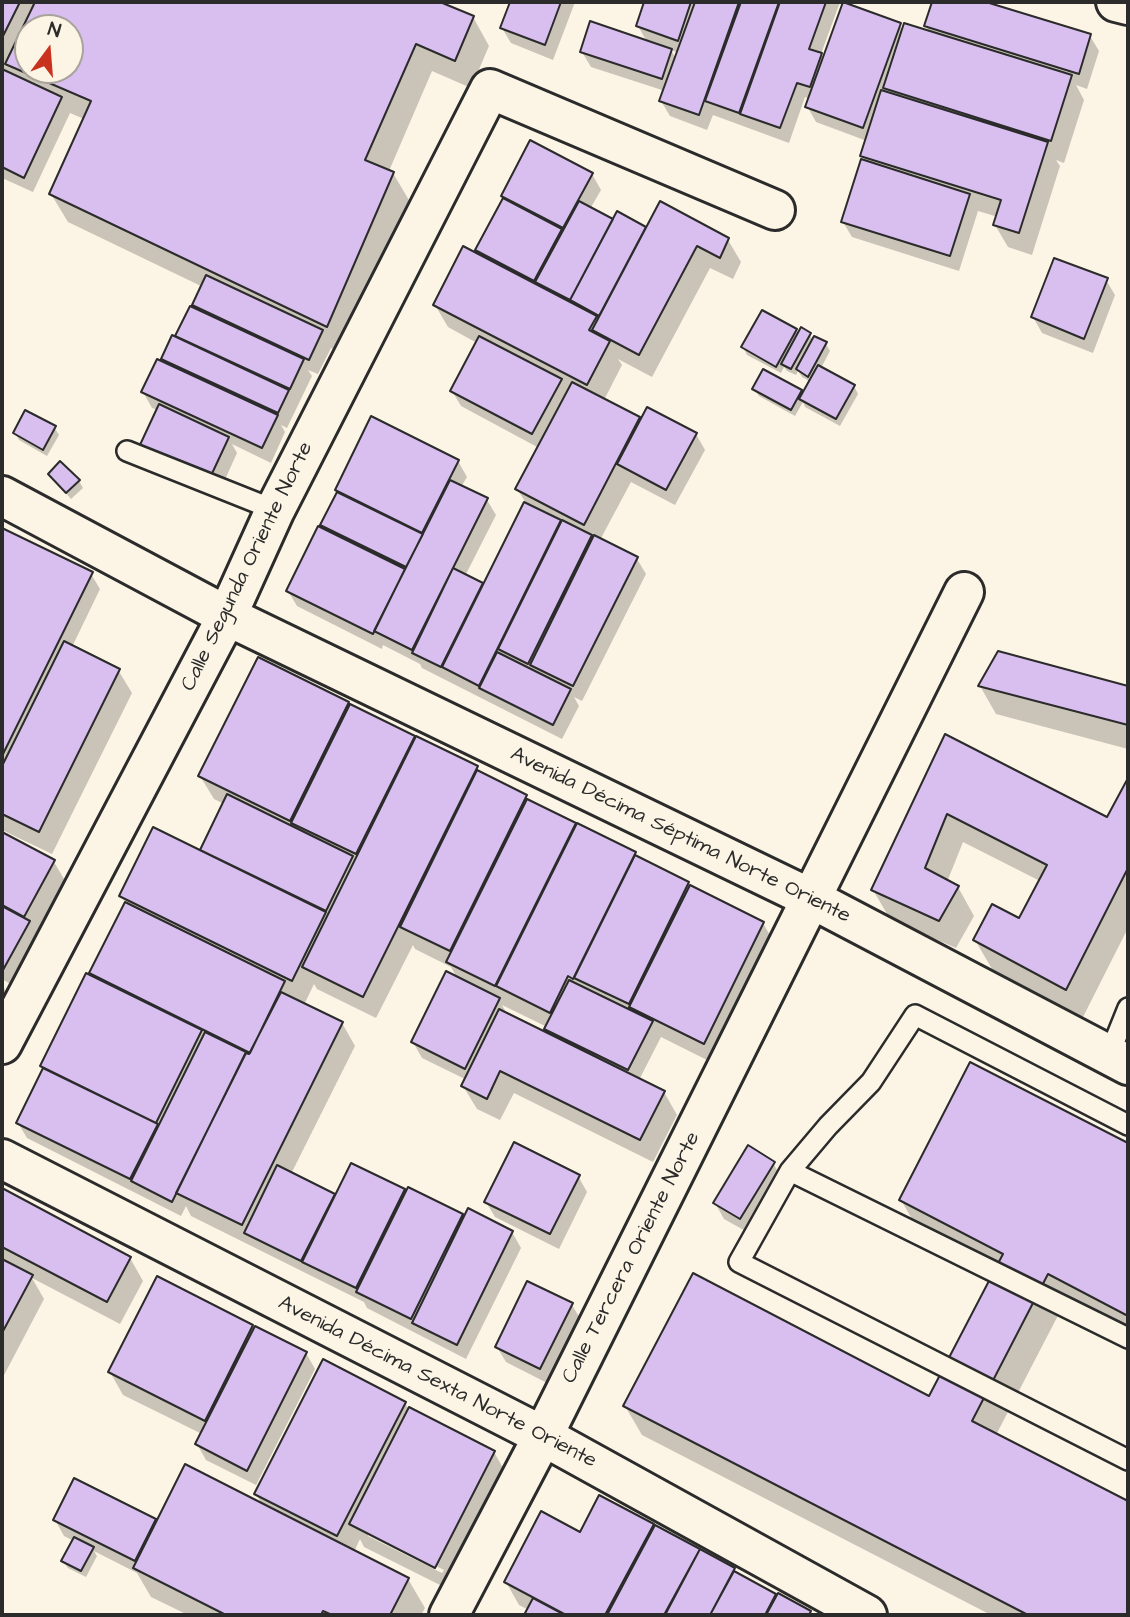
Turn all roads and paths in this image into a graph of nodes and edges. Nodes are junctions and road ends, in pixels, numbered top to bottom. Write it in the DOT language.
graph roads {
  1 [pos="1116,2"];
  2 [pos="1128,5"];
  3 [pos="775,210"];
  4 [pos="127,451"];
  5 [pos="2,496"];
  6 [pos="275,510"];
  7 [pos="964,592"];
  8 [pos="227,616"];
  9 [pos="812,899"];
  10 [pos="1128,1008"];
  11 [pos="2,1044"];
  12 [pos="1119,1060"];
  13 [pos="1128,1125"];
  14 [pos="2,1159"];
  15 [pos="790,1171"];
  16 [pos="1128,1338"];
  17 [pos="543,1436"];
  18 [pos="1128,1460"];
  19 [pos="449,1615"];
  20 [pos="867,1615"];
  1 -- 2 [label="street"];
  3 -- 6 [label="street, Calle Segunda Oriente Norte"];
  4 -- 6 [label="lane"];
  5 -- 8 [label="street, Avenida Décima Séptima Norte Oriente"];
  6 -- 8 [label="street, Calle Segunda Oriente Norte"];
  7 -- 9 [label="street, Calle Tercera Oriente Norte"];
  8 -- 9 [label="street, Avenida Décima Séptima Norte Oriente"];
  8 -- 11 [label="street, Calle Segunda Oriente Norte"];
  9 -- 12 [label="street, Avenida Décima Séptima Norte Oriente"];
  9 -- 17 [label="street, Calle Tercera Oriente Norte"];
  10 -- 12 [label="lane"];
  13 -- 15 [label="lane"];
  14 -- 17 [label="street, Avenida Décima Sexta Norte Oriente"];
  15 -- 16 [label="lane"];
  15 -- 18 [label="lane"];
  17 -- 19 [label="street, Calle Tercera Oriente Norte"];
  17 -- 20 [label="street, Avenida Décima Sexta Norte Oriente"];
}
